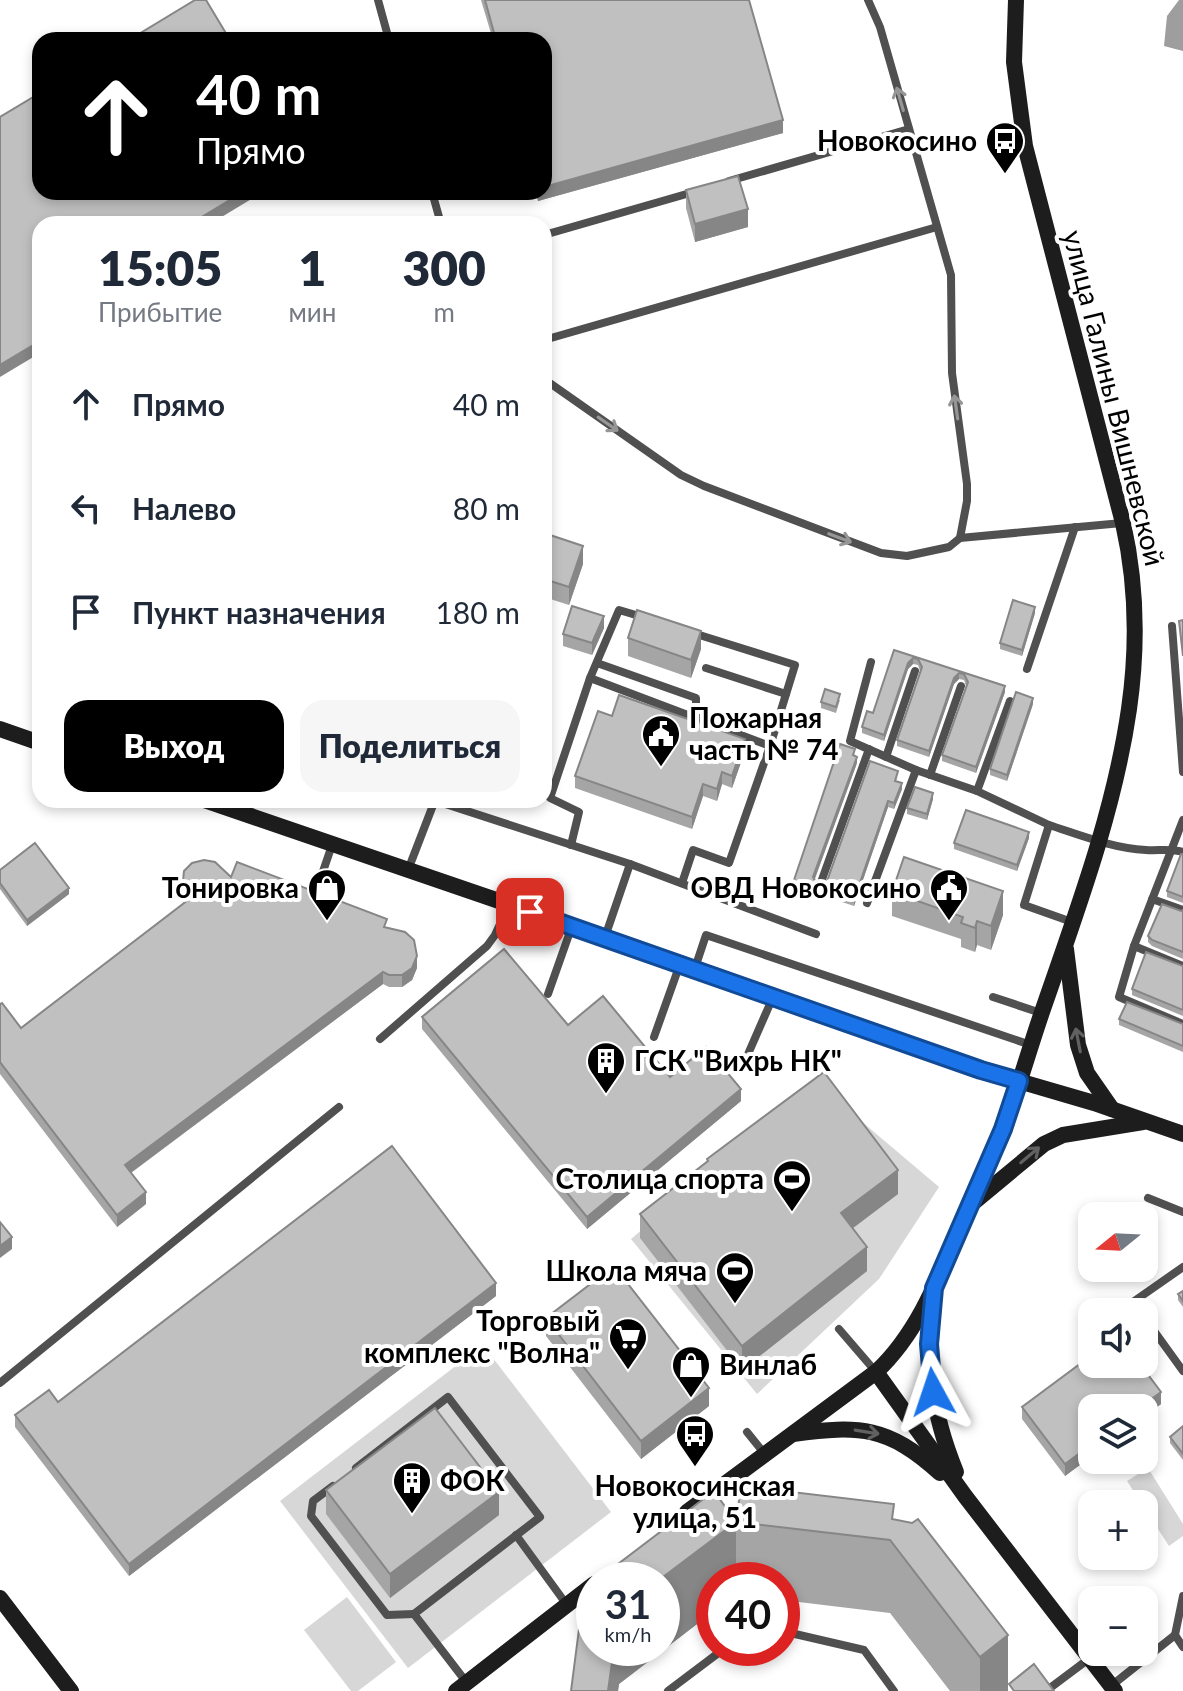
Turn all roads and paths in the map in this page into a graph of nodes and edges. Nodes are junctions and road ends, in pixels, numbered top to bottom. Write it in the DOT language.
graph roads {
  1 [pos="378,0"];
  2 [pos="868,0"];
  3 [pos="1016,0"];
  4 [pos="387,32"];
  5 [pos="909,129"];
  6 [pos="726,182"];
  7 [pos="711,186"];
  8 [pos="937,227"];
  9 [pos="552,233"];
  10 [pos="552,338"];
  11 [pos="552,385"];
  12 [pos="1123,523"];
  13 [pos="1075,527"];
  14 [pos="960,538"];
  15 [pos="663,624"];
  16 [pos="1172,626"];
  17 [pos="678,628"];
  18 [pos="871,662"];
  19 [pos="597,663"];
  20 [pos="706,668"];
  21 [pos="1027,669"];
  22 [pos="915,671"];
  23 [pos="590,678"];
  24 [pos="961,686"];
  25 [pos="786,694"];
  26 [pos="1010,701"];
  27 [pos="696,718"];
  28 [pos="0,729"];
  29 [pos="32,740"];
  30 [pos="770,746"];
  31 [pos="869,749"];
  32 [pos="886,757"];
  33 [pos="916,770"];
  34 [pos="1183,772"];
  35 [pos="930,775"];
  36 [pos="977,791"];
  37 [pos="552,792"];
  38 [pos="552,799"];
  39 [pos="246,808"];
  40 [pos="432,808"];
  41 [pos="459,808"];
  42 [pos="1183,820"];
  43 [pos="1049,825"];
  44 [pos="1098,841"];
  45 [pos="332,845"];
  46 [pos="571,845"];
  47 [pos="1171,848"];
  48 [pos="1183,852"];
  49 [pos="630,864"];
  50 [pos="408,871"];
  51 [pos="682,883"];
  52 [pos="820,885"];
  53 [pos="317,889"];
  54 [pos="1152,899"];
  55 [pos="867,903"];
  56 [pos="509,905"];
  57 [pos="1183,910"];
  58 [pos="1072,922"];
  59 [pos="572,926"];
  60 [pos="816,934"];
  61 [pos="605,937"];
  62 [pos="1066,943"];
  63 [pos="1134,946"];
  64 [pos="688,966"];
  65 [pos="1183,966"];
  66 [pos="548,994"];
  67 [pos="773,997"];
  68 [pos="993,997"];
  69 [pos="1042,1013"];
  70 [pos="1183,1024"];
  71 [pos="654,1037"];
  72 [pos="380,1039"];
  73 [pos="1031,1045"];
  74 [pos="745,1061"];
  75 [pos="1019,1081"];
  76 [pos="339,1107"];
  77 [pos="1112,1109"];
  78 [pos="1148,1122"];
  79 [pos="1183,1134"];
  80 [pos="1148,1198"];
  81 [pos="970,1205"];
  82 [pos="1183,1212"];
  83 [pos="1183,1267"];
  84 [pos="934,1288"];
  85 [pos="1139,1298"];
  86 [pos="839,1329"];
  87 [pos="1158,1336"];
  88 [pos="1183,1371"];
  89 [pos="876,1372"];
  90 [pos="0,1383"];
  91 [pos="747,1432"];
  92 [pos="789,1435"];
  93 [pos="764,1453"];
  94 [pos="350,1472"];
  95 [pos="338,1482"];
  96 [pos="965,1496"];
  97 [pos="669,1526"];
  98 [pos="516,1535"];
  99 [pos="1183,1596"];
  100 [pos="0,1598"];
  101 [pos="576,1598"];
  102 [pos="567,1605"];
  103 [pos="414,1614"];
  104 [pos="800,1635"];
  105 [pos="1175,1635"];
  106 [pos="1078,1642"];
  107 [pos="1183,1647"];
  108 [pos="701,1666"];
  109 [pos="1079,1666"];
  110 [pos="1096,1666"];
  111 [pos="1113,1688"];
  112 [pos="459,1689"];
  113 [pos="71,1691"];
  114 [pos="668,1691"];
  115 [pos="894,1691"];
  116 [pos="1046,1691"];
  1 -- 4 [label="lane"];
  5 -- 2 [label="lane, one-way"];
  3 -- 12 [label="street, улица Галины Вишневской"];
  5 -- 6 [label="lane"];
  5 -- 8 [label="lane"];
  7 -- 9 [label="lane"];
  8 -- 10 [label="lane"];
  14 -- 8 [label="lane, one-way"];
  11 -- 14 [label="lane, one-way"];
  12 -- 13 [label="lane"];
  12 -- 44 [label="street, улица Галины Вишневской"];
  13 -- 14 [label="lane"];
  13 -- 21 [label="lane"];
  15 -- 19 [label="lane"];
  16 -- 34 [label="lane"];
  17 -- 25 [label="lane"];
  18 -- 31 [label="lane"];
  19 -- 23 [label="lane"];
  19 -- 27 [label="lane"];
  20 -- 25 [label="lane"];
  22 -- 32 [label="lane"];
  23 -- 27 [label="lane"];
  23 -- 37 [label="lane"];
  24 -- 35 [label="lane"];
  25 -- 30 [label="lane"];
  26 -- 36 [label="lane"];
  27 -- 30 [label="lane"];
  28 -- 29 [label="street"];
  30 -- 51 [label="lane"];
  31 -- 32 [label="lane"];
  31 -- 52 [label="lane"];
  32 -- 33 [label="lane"];
  33 -- 35 [label="lane"];
  33 -- 55 [label="lane"];
  35 -- 36 [label="lane"];
  36 -- 43 [label="lane"];
  38 -- 46 [label="lane"];
  39 -- 45 [label="street"];
  40 -- 50 [label="lane"];
  41 -- 46 [label="lane"];
  42 -- 47 [label="lane"];
  43 -- 44 [label="lane"];
  43 -- 58 [label="lane"];
  44 -- 47 [label="lane"];
  44 -- 58 [label="street, улица Галины Вишневской"];
  45 -- 50 [label="street"];
  45 -- 53 [label="lane"];
  46 -- 49 [label="lane"];
  47 -- 48 [label="lane"];
  47 -- 54 [label="lane"];
  49 -- 51 [label="lane"];
  49 -- 61 [label="lane"];
  50 -- 56 [label="street"];
  51 -- 60 [label="lane"];
  54 -- 57 [label="lane"];
  54 -- 63 [label="lane"];
  56 -- 59 [label="street"];
  56 -- 72 [label="lane"];
  58 -- 62 [label="street, улица Галины Вишневской"];
  59 -- 61 [label="street"];
  59 -- 66 [label="lane"];
  61 -- 64 [label="street"];
  62 -- 69 [label="street, улица Галины Вишневской"];
  77 -- 62 [label="street, one-way"];
  63 -- 65 [label="lane"];
  63 -- 70 [label="lane"];
  64 -- 67 [label="street"];
  64 -- 71 [label="lane"];
  64 -- 73 [label="lane"];
  67 -- 74 [label="lane"];
  67 -- 75 [label="street"];
  68 -- 69 [label="lane"];
  69 -- 73 [label="street, улица Галины Вишневской"];
  73 -- 75 [label="street, улица Галины Вишневской"];
  75 -- 77 [label="street"];
  75 -- 81 [label="street, улица Галины Вишневской"];
  76 -- 90 [label="lane"];
  77 -- 78 [label="street"];
  78 -- 79 [label="street"];
  81 -- 78 [label="street, one-way"];
  80 -- 82 [label="lane"];
  81 -- 84 [label="street, улица Галины Вишневской"];
  83 -- 85 [label="lane"];
  84 -- 89 [label="street, улица Галины Вишневской"];
  84 -- 96 [label="street"];
  86 -- 89 [label="lane"];
  87 -- 88 [label="lane"];
  89 -- 92 [label="street, улица Галины Вишневской"];
  89 -- 96 [label="street"];
  91 -- 93 [label="lane"];
  92 -- 93 [label="street, улица Галины Вишневской"];
  92 -- 96 [label="street, one-way"];
  93 -- 97 [label="street, улица Галины Вишневской"];
  94 -- 98 [label="lane"];
  95 -- 103 [label="lane"];
  96 -- 106 [label="street"];
  98 -- 102 [label="lane"];
  98 -- 103 [label="lane"];
  99 -- 105 [label="lane"];
  100 -- 113 [label="street"];
  101 -- 102 [label="street"];
  102 -- 112 [label="street"];
  103 -- 112 [label="lane"];
  104 -- 115 [label="lane"];
  105 -- 107 [label="lane"];
  105 -- 111 [label="lane"];
  108 -- 114 [label="lane"];
  109 -- 116 [label="lane"];
  110 -- 111 [label="street"];
}
